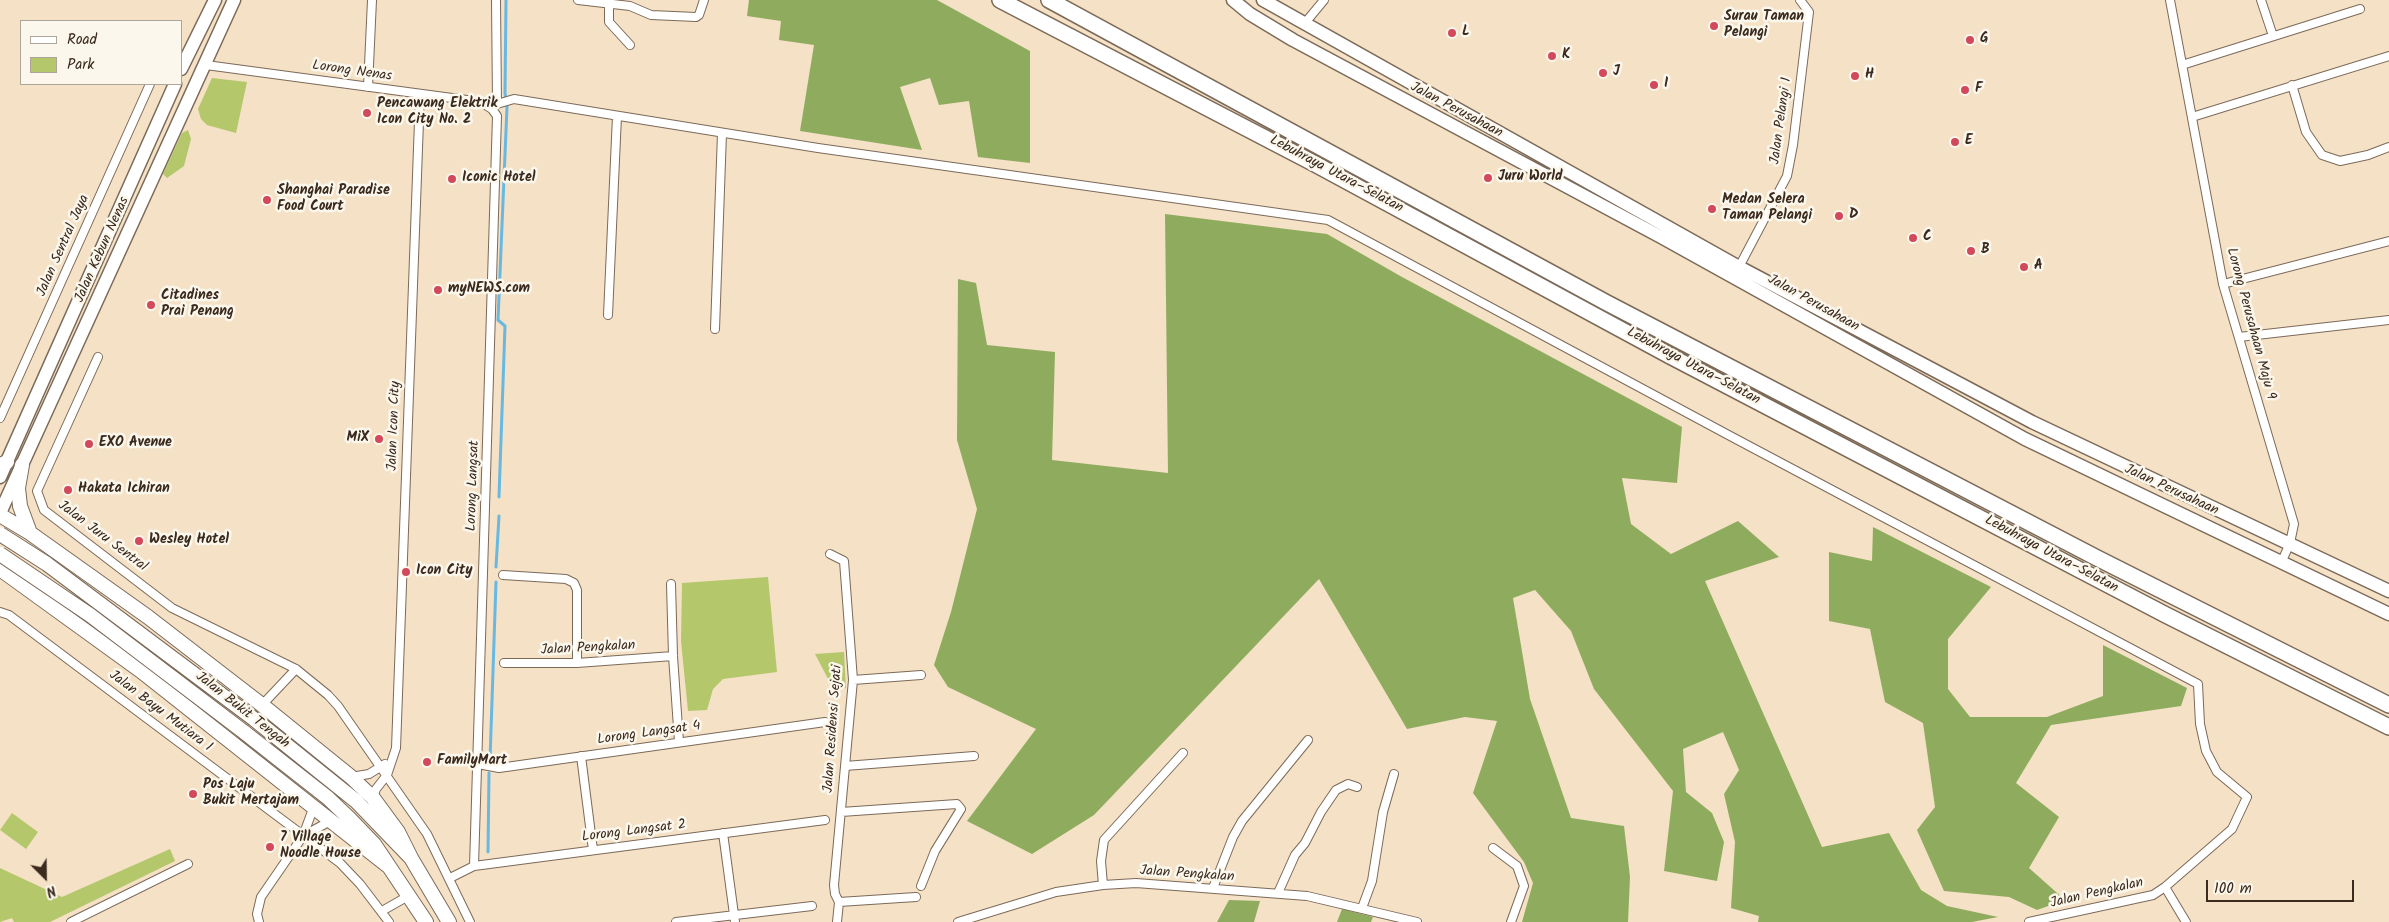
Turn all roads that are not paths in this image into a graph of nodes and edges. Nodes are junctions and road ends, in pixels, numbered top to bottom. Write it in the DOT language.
graph roads {
  1 [pos="215,0"];
  2 [pos="234,0"];
  3 [pos="372,0"];
  4 [pos="496,0"];
  5 [pos="578,0"];
  6 [pos="704,0"];
  7 [pos="1000,0"];
  8 [pos="1048,0"];
  9 [pos="1233,0"];
  10 [pos="1263,0"];
  11 [pos="1324,0"];
  12 [pos="1800,0"];
  13 [pos="2170,0"];
  14 [pos="2261,0"];
  15 [pos="609,4"];
  16 [pos="2360,9"];
  17 [pos="1305,22"];
  18 [pos="2273,36"];
  19 [pos="630,45"];
  20 [pos="185,53"];
  21 [pos="2389,56"];
  22 [pos="206,65"];
  23 [pos="2182,65"];
  24 [pos="150,85"];
  25 [pos="175,85"];
  26 [pos="2292,85"];
  27 [pos="368,87"];
  28 [pos="420,94"];
  29 [pos="498,105"];
  30 [pos="617,116"];
  31 [pos="2192,117"];
  32 [pos="722,133"];
  33 [pos="2389,147"];
  34 [pos="2389,241"];
  35 [pos="1739,267"];
  36 [pos="2223,284"];
  37 [pos="608,315"];
  38 [pos="2389,320"];
  39 [pos="715,329"];
  40 [pos="2239,337"];
  41 [pos="98,357"];
  42 [pos="0,418"];
  43 [pos="3,463"];
  44 [pos="22,465"];
  45 [pos="0,477"];
  46 [pos="0,514"];
  47 [pos="30,533"];
  48 [pos="0,534"];
  49 [pos="2290,543"];
  50 [pos="56,552"];
  51 [pos="0,554"];
  52 [pos="830,554"];
  53 [pos="2282,561"];
  54 [pos="0,570"];
  55 [pos="502,575"];
  56 [pos="7,577"];
  57 [pos="671,584"];
  58 [pos="31,590"];
  59 [pos="2389,591"];
  60 [pos="0,612"];
  61 [pos="2389,614"];
  62 [pos="673,656"];
  63 [pos="504,663"];
  64 [pos="577,663"];
  65 [pos="296,669"];
  66 [pos="920,675"];
  67 [pos="853,680"];
  68 [pos="262,705"];
  69 [pos="2389,705"];
  70 [pos="825,722"];
  71 [pos="2389,727"];
  72 [pos="1308,740"];
  73 [pos="679,742"];
  74 [pos="1183,753"];
  75 [pos="581,756"];
  76 [pos="974,756"];
  77 [pos="393,759"];
  78 [pos="478,764"];
  79 [pos="845,766"];
  80 [pos="381,767"];
  81 [pos="1394,774"];
  82 [pos="387,775"];
  83 [pos="350,777"];
  84 [pos="1357,787"];
  85 [pos="373,798"];
  86 [pos="314,806"];
  87 [pos="841,812"];
  88 [pos="332,820"];
  89 [pos="825,820"];
  90 [pos="722,833"];
  91 [pos="303,836"];
  92 [pos="1493,848"];
  93 [pos="593,850"];
  94 [pos="411,858"];
  95 [pos="188,864"];
  96 [pos="388,866"];
  97 [pos="474,866"];
  98 [pos="450,878"];
  99 [pos="1103,885"];
  100 [pos="921,886"];
  101 [pos="2166,887"];
  102 [pos="1213,888"];
  103 [pos="1278,893"];
  104 [pos="410,895"];
  105 [pos="916,897"];
  106 [pos="839,902"];
  107 [pos="812,906"];
  108 [pos="1362,908"];
  109 [pos="382,911"];
  110 [pos="734,918"];
  111 [pos="71,922"];
  112 [pos="259,922"];
  113 [pos="390,922"];
  114 [pos="426,922"];
  115 [pos="449,922"];
  116 [pos="470,922"];
  117 [pos="676,922"];
  118 [pos="837,922"];
  119 [pos="958,922"];
  120 [pos="1417,922"];
  121 [pos="1512,922"];
  122 [pos="2029,922"];
  123 [pos="2186,922"];
  1 -- 20 [label="main road"];
  2 -- 22 [label="main road, Jalan Kebun Nenas"];
  3 -- 27 [label="street"];
  4 -- 29 [label="street, Lorong Langsat"];
  5 -- 15 [label="street"];
  6 -- 15 [label="street"];
  7 -- 71 [label="highway, Lebuhraya Utara–Selatan"];
  8 -- 69 [label="highway, Lebuhraya Utara–Selatan"];
  9 -- 53 [label="main road, Jalan Perusahaan"];
  10 -- 17 [label="main road, Jalan Perusahaan"];
  11 -- 17 [label="street"];
  12 -- 35 [label="street, Jalan Pelangi 1"];
  13 -- 23 [label="street, Lorong Perusahaan Maju 9"];
  14 -- 18 [label="street"];
  15 -- 19 [label="street"];
  16 -- 18 [label="street"];
  17 -- 35 [label="main road, Jalan Perusahaan"];
  18 -- 23 [label="street"];
  21 -- 26 [label="street"];
  22 -- 27 [label="street, Lorong Nenas"];
  22 -- 44 [label="main road, Jalan Kebun Nenas"];
  23 -- 31 [label="street, Lorong Perusahaan Maju 9"];
  24 -- 42 [label="street, Jalan Sentral Jaya"];
  25 -- 43 [label="main road, Jalan Kebun Nenas"];
  26 -- 31 [label="street"];
  26 -- 33 [label="street"];
  27 -- 28 [label="street, Lorong Nenas"];
  28 -- 29 [label="street, Lorong Nenas"];
  28 -- 77 [label="street, Jalan Icon City"];
  29 -- 30 [label="street"];
  29 -- 78 [label="street, Lorong Langsat"];
  30 -- 32 [label="street"];
  30 -- 37 [label="street"];
  31 -- 36 [label="street, Lorong Perusahaan Maju 9"];
  32 -- 39 [label="street"];
  32 -- 101 [label="street, Jalan Pengkalan"];
  34 -- 36 [label="street"];
  35 -- 49 [label="main road, Jalan Perusahaan"];
  36 -- 40 [label="street, Lorong Perusahaan Maju 9"];
  38 -- 40 [label="street"];
  40 -- 49 [label="street, Lorong Perusahaan Maju 9"];
  41 -- 65 [label="street, Jalan Juru Sentral"];
  43 -- 45 [label="main road, Jalan Kebun Nenas"];
  44 -- 46 [label="main road, Jalan Kebun Nenas"];
  44 -- 47 [label="highway"];
  46 -- 47 [label="highway"];
  47 -- 50 [label="highway"];
  48 -- 94 [label="highway, Jalan Bukit Tengah, bridge"];
  49 -- 53 [label="street, Lorong Perusahaan Maju 9"];
  49 -- 59 [label="main road, Jalan Perusahaan"];
  50 -- 58 [label="highway"];
  50 -- 68 [label="highway"];
  51 -- 96 [label="highway, Jalan Bukit Tengah, bridge"];
  52 -- 67 [label="street, Jalan Residensi Sejati"];
  53 -- 61 [label="main road, Jalan Perusahaan"];
  54 -- 56 [label="highway"];
  55 -- 64 [label="street"];
  56 -- 58 [label="highway"];
  57 -- 62 [label="street"];
  58 -- 86 [label="highway"];
  60 -- 91 [label="street, Jalan Bayu Mutiara 1"];
  62 -- 64 [label="street, Jalan Pengkalan"];
  62 -- 73 [label="street"];
  63 -- 64 [label="street, Jalan Pengkalan"];
  65 -- 68 [label="street"];
  65 -- 80 [label="street, Jalan Juru Sentral"];
  66 -- 67 [label="street"];
  67 -- 79 [label="street, Jalan Residensi Sejati"];
  68 -- 83 [label="highway"];
  70 -- 73 [label="street, Lorong Langsat 4"];
  72 -- 102 [label="street"];
  73 -- 75 [label="street, Lorong Langsat 4"];
  74 -- 99 [label="street"];
  75 -- 78 [label="street, Lorong Langsat 4"];
  75 -- 93 [label="street"];
  76 -- 79 [label="street"];
  77 -- 80 [label="street"];
  77 -- 82 [label="street, Jalan Icon City"];
  78 -- 97 [label="street, Lorong Langsat"];
  79 -- 87 [label="street, Jalan Residensi Sejati"];
  80 -- 82 [label="street, Jalan Juru Sentral"];
  80 -- 83 [label="street"];
  81 -- 108 [label="street"];
  82 -- 85 [label="street, Jalan Icon City"];
  82 -- 98 [label="street, Jalan Juru Sentral"];
  83 -- 85 [label="highway"];
  84 -- 103 [label="street"];
  85 -- 94 [label="highway"];
  86 -- 88 [label="highway"];
  86 -- 91 [label="street"];
  87 -- 100 [label="street"];
  87 -- 106 [label="street, Jalan Residensi Sejati"];
  88 -- 91 [label="street"];
  88 -- 96 [label="highway"];
  89 -- 90 [label="street, Lorong Langsat 2"];
  90 -- 93 [label="street, Lorong Langsat 2"];
  90 -- 110 [label="street"];
  91 -- 109 [label="street, Jalan Bayu Mutiara 1"];
  91 -- 112 [label="street"];
  92 -- 121 [label="street"];
  93 -- 97 [label="street, Lorong Langsat 2"];
  94 -- 115 [label="highway, Jalan Bukit Tengah"];
  95 -- 111 [label="street"];
  96 -- 104 [label="highway, Jalan Bukit Tengah"];
  97 -- 98 [label="street, Lorong Langsat 2"];
  98 -- 116 [label="street"];
  99 -- 102 [label="street, Jalan Pengkalan"];
  99 -- 119 [label="street, Jalan Pengkalan"];
  101 -- 122 [label="street, Jalan Pengkalan"];
  101 -- 123 [label="street"];
  102 -- 103 [label="street, Jalan Pengkalan"];
  103 -- 108 [label="street, Jalan Pengkalan"];
  104 -- 109 [label="street"];
  104 -- 114 [label="highway, Jalan Bukit Tengah"];
  105 -- 106 [label="street"];
  106 -- 118 [label="street"];
  107 -- 110 [label="street"];
  108 -- 120 [label="street, Jalan Pengkalan"];
  109 -- 113 [label="street, Jalan Bayu Mutiara 1"];
  110 -- 117 [label="street"];
}
